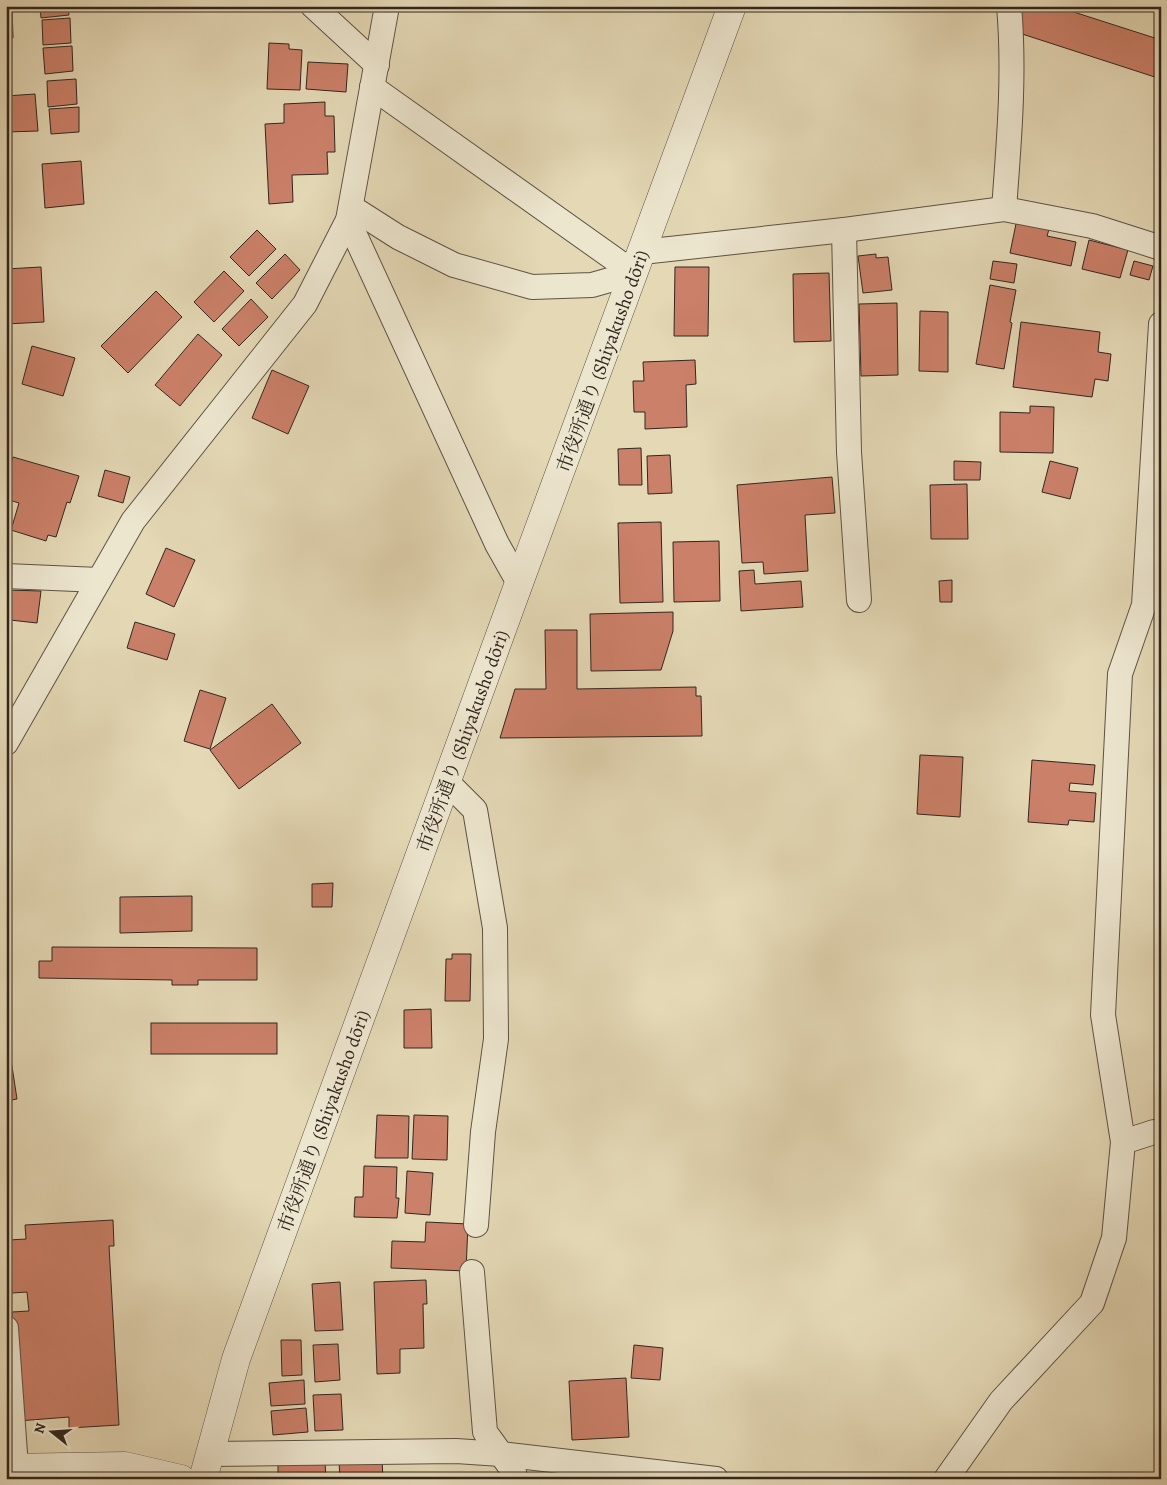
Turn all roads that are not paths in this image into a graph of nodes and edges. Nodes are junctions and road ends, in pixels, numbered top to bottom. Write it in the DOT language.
graph roads {
  1 [pos="313,6"];
  2 [pos="387,6"];
  3 [pos="732,6"];
  4 [pos="1009,6"];
  5 [pos="374,76"];
  6 [pos="1004,209"];
  7 [pos="350,214"];
  8 [pos="844,230"];
  9 [pos="1161,248"];
  10 [pos="638,263"];
  11 [pos="1161,324"];
  12 [pos="6,576"];
  13 [pos="99,580"];
  14 [pos="519,583"];
  15 [pos="859,600"];
  16 [pos="6,743"];
  17 [pos="447,782"];
  18 [pos="1161,1132"];
  19 [pos="1123,1142"];
  20 [pos="476,1225"];
  21 [pos="472,1272"];
  22 [pos="6,1328"];
  23 [pos="501,1454"];
  24 [pos="206,1466"];
  25 [pos="11,1468"];
  26 [pos="181,1479"];
  27 [pos="515,1479"];
  28 [pos="716,1479"];
  29 [pos="946,1479"];
  1 -- 5 [label="street"];
  2 -- 5 [label="street"];
  3 -- 10 [label="street, 市役所通り (Shiyakusho dōri)"];
  4 -- 6 [label="street"];
  5 -- 7 [label="street"];
  5 -- 10 [label="street"];
  6 -- 8 [label="street"];
  6 -- 9 [label="street"];
  7 -- 10 [label="street"];
  7 -- 13 [label="street"];
  7 -- 14 [label="street"];
  8 -- 10 [label="street"];
  8 -- 15 [label="street"];
  10 -- 14 [label="street, 市役所通り (Shiyakusho dōri)"];
  11 -- 19 [label="street"];
  12 -- 13 [label="street"];
  13 -- 16 [label="street"];
  14 -- 17 [label="street, 市役所通り (Shiyakusho dōri)"];
  17 -- 20 [label="street"];
  17 -- 24 [label="street, 市役所通り (Shiyakusho dōri)"];
  18 -- 19 [label="street"];
  19 -- 29 [label="street"];
  21 -- 23 [label="street"];
  22 -- 25 [label="street"];
  23 -- 24 [label="street"];
  23 -- 27 [label="street"];
  23 -- 28 [label="street"];
  25 -- 26 [label="street"];
}
